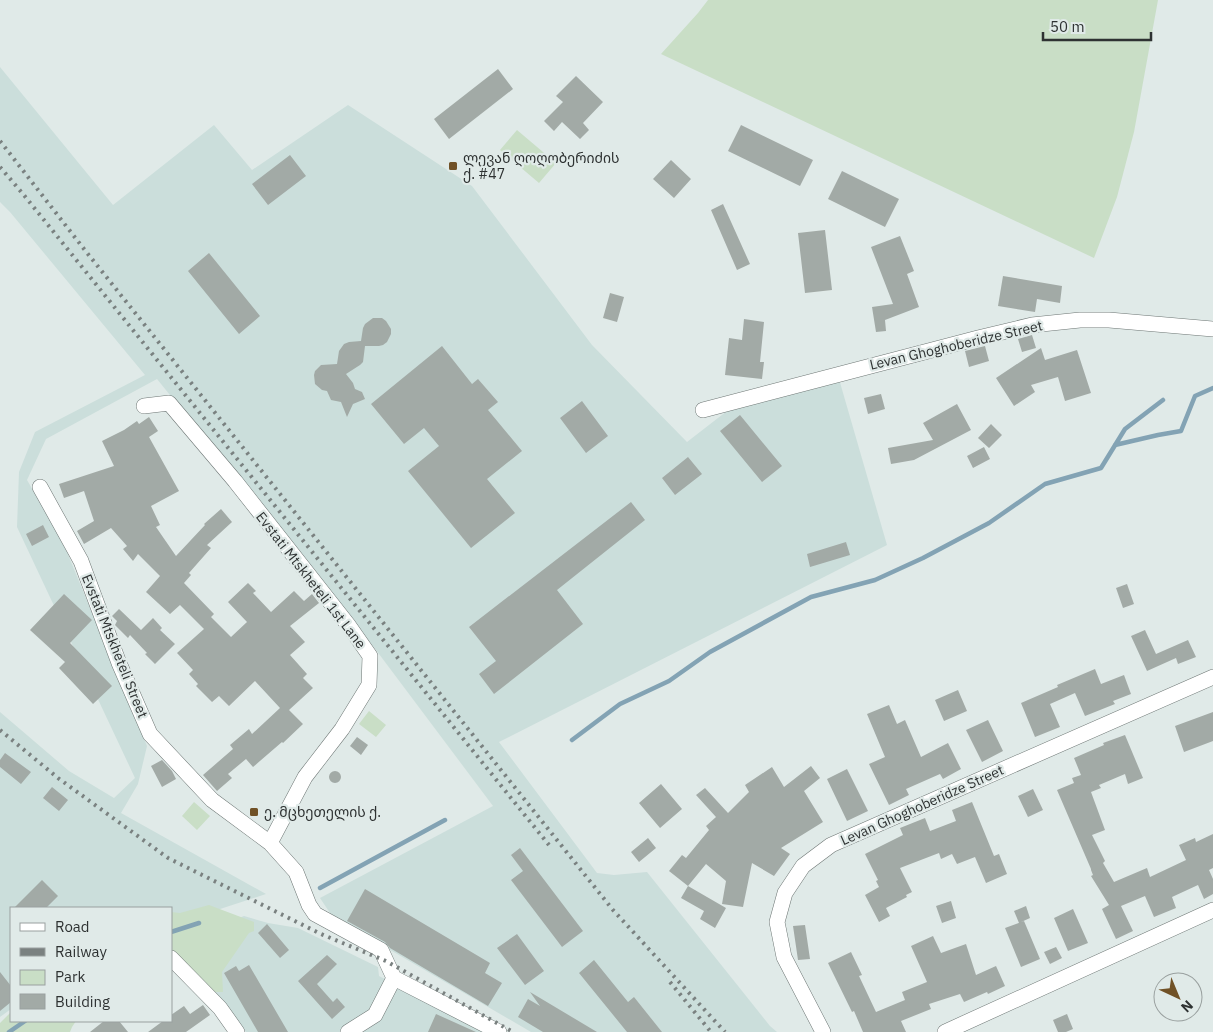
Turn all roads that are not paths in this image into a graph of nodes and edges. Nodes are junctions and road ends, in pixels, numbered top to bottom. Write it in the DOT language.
graph roads {
  1 [pos="1213,329"];
  2 [pos="144,406"];
  3 [pos="704,410"];
  4 [pos="40,487"];
  5 [pos="1213,677"];
  6 [pos="270,843"];
  7 [pos="1213,910"];
  8 [pos="172,959"];
  9 [pos="394,978"];
  10 [pos="237,1032"];
  11 [pos="348,1032"];
  12 [pos="499,1032"];
  13 [pos="823,1032"];
  14 [pos="945,1032"];
  1 -- 3 [label="street, Levan Ghoghoberidze Street"];
  2 -- 6 [label="street, Evstati Mtskheteli 1st Lane"];
  4 -- 6 [label="street, Evstati Mtskheteli Street"];
  5 -- 13 [label="street, Levan Ghoghoberidze Street"];
  6 -- 9 [label="street, Evstati Mtskheteli Street"];
  7 -- 14 [label="street"];
  8 -- 10 [label="street"];
  9 -- 11 [label="street"];
  9 -- 12 [label="street"];
}
